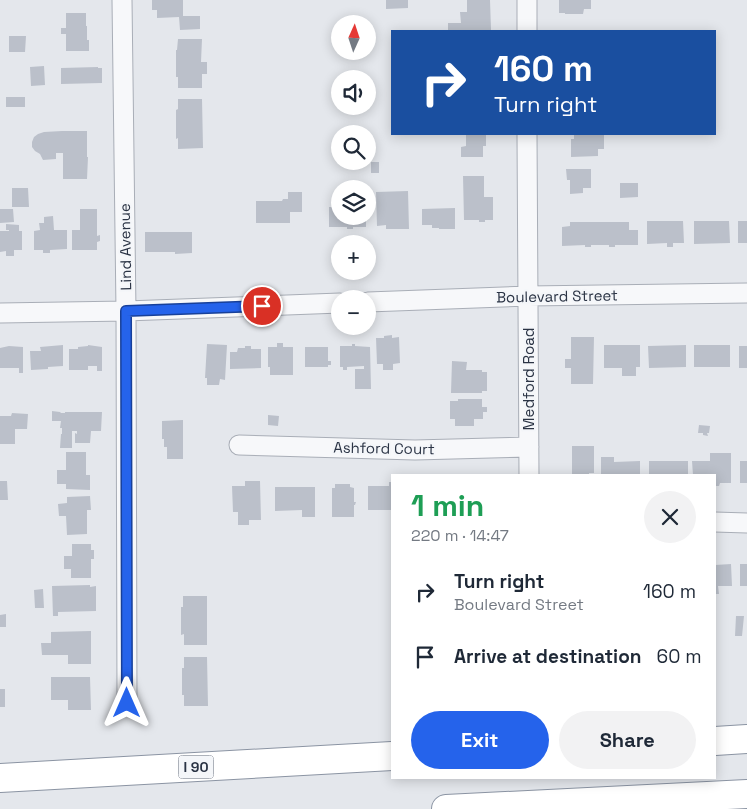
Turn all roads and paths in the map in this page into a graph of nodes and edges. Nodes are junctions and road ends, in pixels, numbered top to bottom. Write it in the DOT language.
graph roads {
  1 [pos="122,0"];
  2 [pos="527,0"];
  3 [pos="527,30"];
  4 [pos="527,135"];
  5 [pos="747,293"];
  6 [pos="528,296"];
  7 [pos="376,302"];
  8 [pos="331,303"];
  9 [pos="126,311"];
  10 [pos="0,312"];
  11 [pos="239,445"];
  12 [pos="529,447"];
  13 [pos="529,474"];
  14 [pos="716,522"];
  15 [pos="747,523"];
  16 [pos="127,703"];
  17 [pos="747,739"];
  18 [pos="716,741"];
  19 [pos="391,756"];
  20 [pos="0,778"];
  21 [pos="747,794"];
  22 [pos="446,809"];
  1 -- 9 [label="street, Lind Avenue"];
  2 -- 3 [label="street"];
  4 -- 6 [label="street, Medford Road"];
  5 -- 6 [label="street, Boulevard Street"];
  6 -- 7 [label="street, Boulevard Street"];
  6 -- 12 [label="street, Medford Road"];
  8 -- 9 [label="street"];
  9 -- 10 [label="street"];
  9 -- 16 [label="street, Lind Avenue"];
  11 -- 12 [label="street, Ashford Court"];
  12 -- 13 [label="street, Medford Road"];
  14 -- 15 [label="street"];
  17 -- 18 [label="highway"];
  19 -- 20 [label="highway, I 90"];
  21 -- 22 [label="highway"];
}
